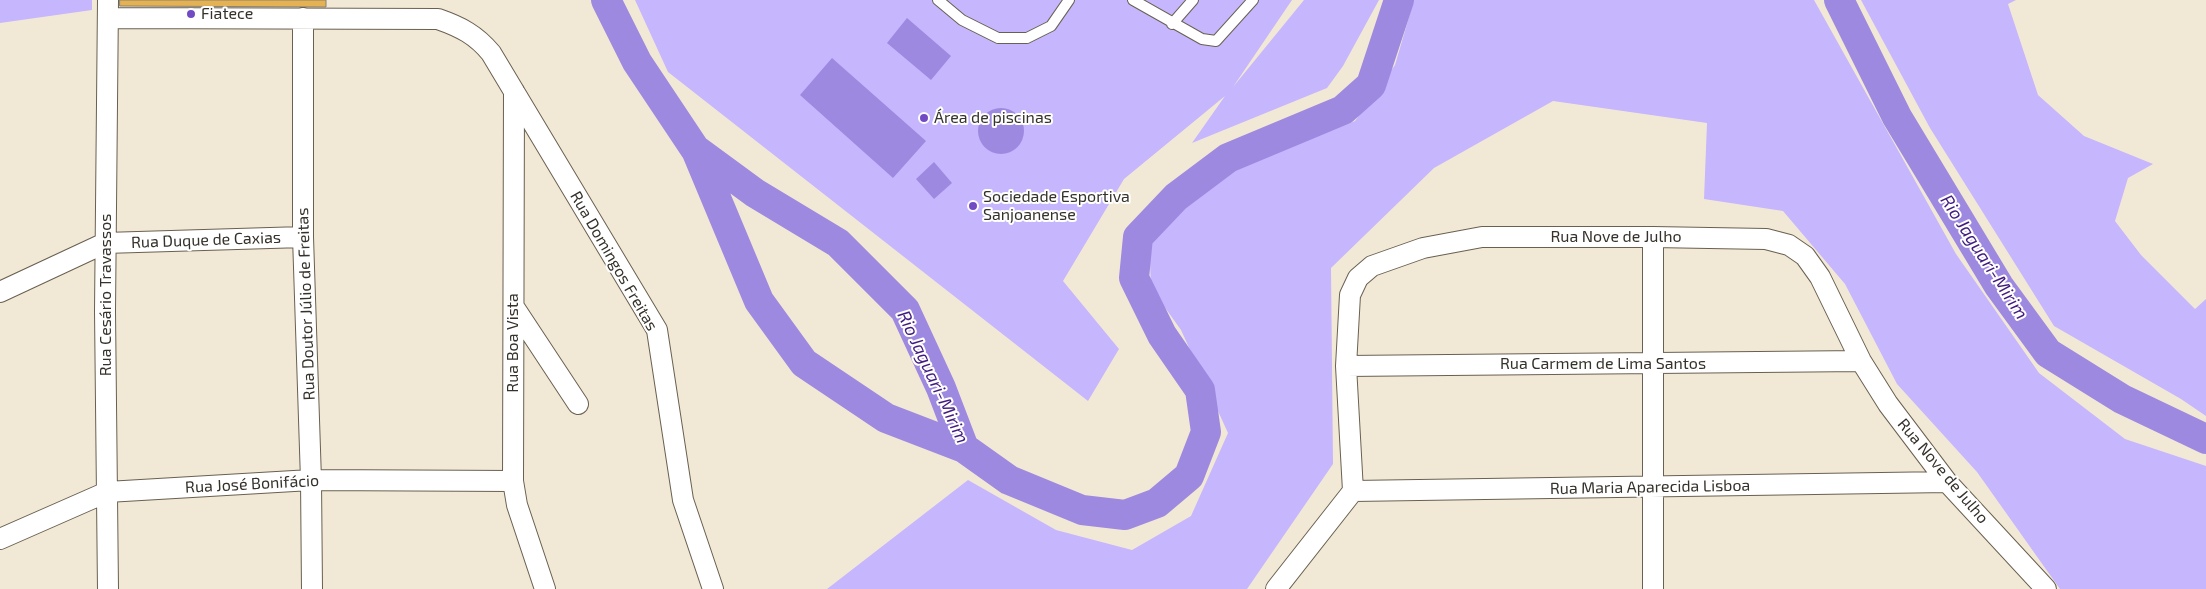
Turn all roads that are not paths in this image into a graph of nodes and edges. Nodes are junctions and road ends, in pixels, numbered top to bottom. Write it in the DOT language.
graph roads {
  1 [pos="938,0"];
  2 [pos="1070,0"];
  3 [pos="1133,0"];
  4 [pos="1194,0"];
  5 [pos="1253,0"];
  6 [pos="108,9"];
  7 [pos="303,18"];
  8 [pos="1172,24"];
  9 [pos="514,91"];
  10 [pos="1653,236"];
  11 [pos="303,237"];
  12 [pos="106,243"];
  13 [pos="0,292"];
  14 [pos="514,307"];
  15 [pos="1861,361"];
  16 [pos="1653,363"];
  17 [pos="1346,366"];
  18 [pos="578,404"];
  19 [pos="311,480"];
  20 [pos="513,481"];
  21 [pos="1947,482"];
  22 [pos="1652,487"];
  23 [pos="1353,491"];
  24 [pos="107,492"];
  25 [pos="0,539"];
  26 [pos="108,589"];
  27 [pos="312,589"];
  28 [pos="545,589"];
  29 [pos="713,589"];
  30 [pos="1276,589"];
  31 [pos="1653,589"];
  32 [pos="2046,589"];
  1 -- 2 [label="lane"];
  3 -- 8 [label="lane"];
  4 -- 8 [label="lane"];
  5 -- 8 [label="lane"];
  6 -- 7 [label="street, Rua Domingos Freitas"];
  6 -- 12 [label="street, Rua Cesário Travassos"];
  7 -- 9 [label="street, Rua Domingos Freitas"];
  7 -- 11 [label="street, Rua Doutor Júlio de Freitas"];
  9 -- 14 [label="street, Rua Boa Vista"];
  9 -- 29 [label="street, Rua Domingos Freitas"];
  10 -- 15 [label="street, Rua Nove de Julho"];
  10 -- 16 [label="street"];
  10 -- 17 [label="street, Rua Nove de Julho"];
  11 -- 12 [label="street, Rua Duque de Caxias"];
  11 -- 19 [label="street, Rua Doutor Júlio de Freitas"];
  12 -- 13 [label="street, Rua Duque de Caxias"];
  12 -- 24 [label="street, Rua Cesário Travassos"];
  14 -- 18 [label="street"];
  14 -- 20 [label="street, Rua Boa Vista"];
  15 -- 16 [label="street, Rua Carmem de Lima Santos"];
  15 -- 21 [label="street, Rua Nove de Julho"];
  16 -- 17 [label="street, Rua Carmem de Lima Santos"];
  16 -- 22 [label="street"];
  17 -- 23 [label="street, Rua Nove de Julho"];
  19 -- 20 [label="street, Rua José Bonifácio"];
  19 -- 24 [label="street, Rua José Bonifácio"];
  19 -- 27 [label="street, Rua Doutor Júlio de Freitas"];
  20 -- 28 [label="street, Rua Boa Vista"];
  21 -- 22 [label="street, Rua Maria Aparecida Lisboa"];
  21 -- 32 [label="street, Rua Nove de Julho"];
  22 -- 23 [label="street, Rua Maria Aparecida Lisboa"];
  22 -- 31 [label="street"];
  23 -- 30 [label="street"];
  24 -- 25 [label="street, Rua José Bonifácio"];
  24 -- 26 [label="street, Rua Cesário Travassos"];
}
